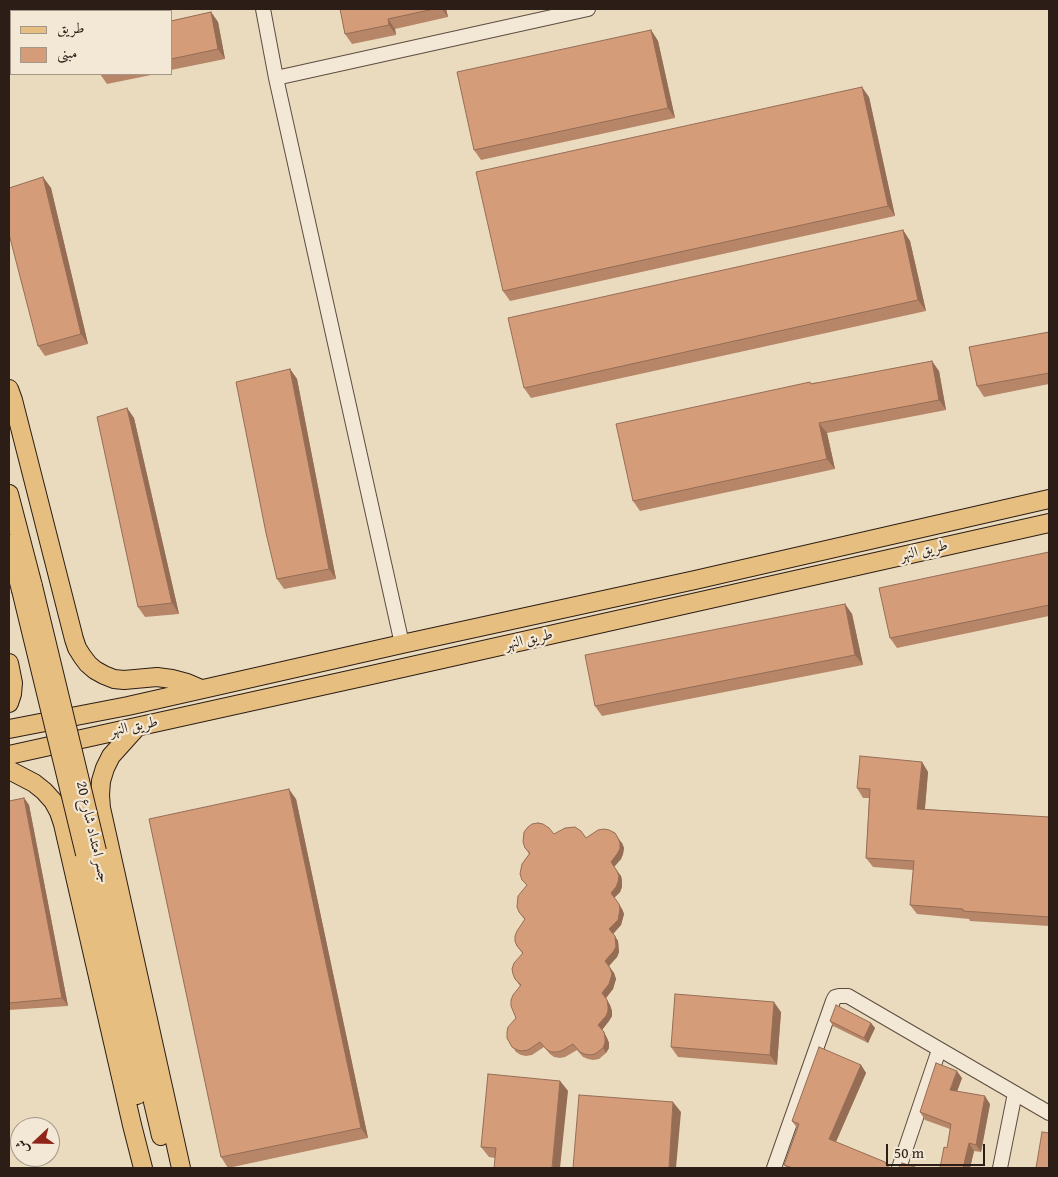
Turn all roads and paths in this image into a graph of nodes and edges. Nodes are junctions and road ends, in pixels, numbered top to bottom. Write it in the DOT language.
graph roads {
  1 [pos="264,9"];
  2 [pos="588,9"];
  3 [pos="276,78"];
  4 [pos="9,389"];
  5 [pos="9,494"];
  6 [pos="1049,499"];
  7 [pos="1049,523"];
  8 [pos="9,544"];
  9 [pos="27,588"];
  10 [pos="402,644"];
  11 [pos="9,663"];
  12 [pos="201,689"];
  13 [pos="9,703"];
  14 [pos="136,727"];
  15 [pos="9,729"];
  16 [pos="9,754"];
  17 [pos="9,770"];
  18 [pos="91,852"];
  19 [pos="939,1050"];
  20 [pos="1015,1093"];
  21 [pos="1049,1113"];
  22 [pos="143,1168"];
  23 [pos="150,1168"];
  24 [pos="176,1168"];
  25 [pos="181,1168"];
  26 [pos="774,1168"];
  27 [pos="898,1168"];
  28 [pos="1000,1168"];
  1 -- 3 [label="street"];
  2 -- 3 [label="street"];
  3 -- 10 [label="street"];
  4 -- 12 [label="main road"];
  5 -- 9 [label="main road, جسر امتداد شارع 20"];
  6 -- 10 [label="main road, طريق النهر"];
  7 -- 14 [label="main road, طريق النهر"];
  8 -- 9 [label="main road, جسر امتداد شارع 20"];
  9 -- 18 [label="main road, جسر امتداد شارع 20, bridge"];
  10 -- 12 [label="main road, طريق النهر"];
  11 -- 13 [label="main road"];
  12 -- 15 [label="main road, طريق النهر"];
  14 -- 16 [label="main road, طريق النهر"];
  14 -- 25 [label="main road"];
  17 -- 22 [label="main road"];
  18 -- 23 [label="main road, جسر امتداد شارع 20"];
  18 -- 24 [label="main road, جسر امتداد شارع 20"];
  19 -- 20 [label="street"];
  19 -- 26 [label="street"];
  19 -- 27 [label="street"];
  20 -- 21 [label="street"];
  20 -- 28 [label="street"];
}
